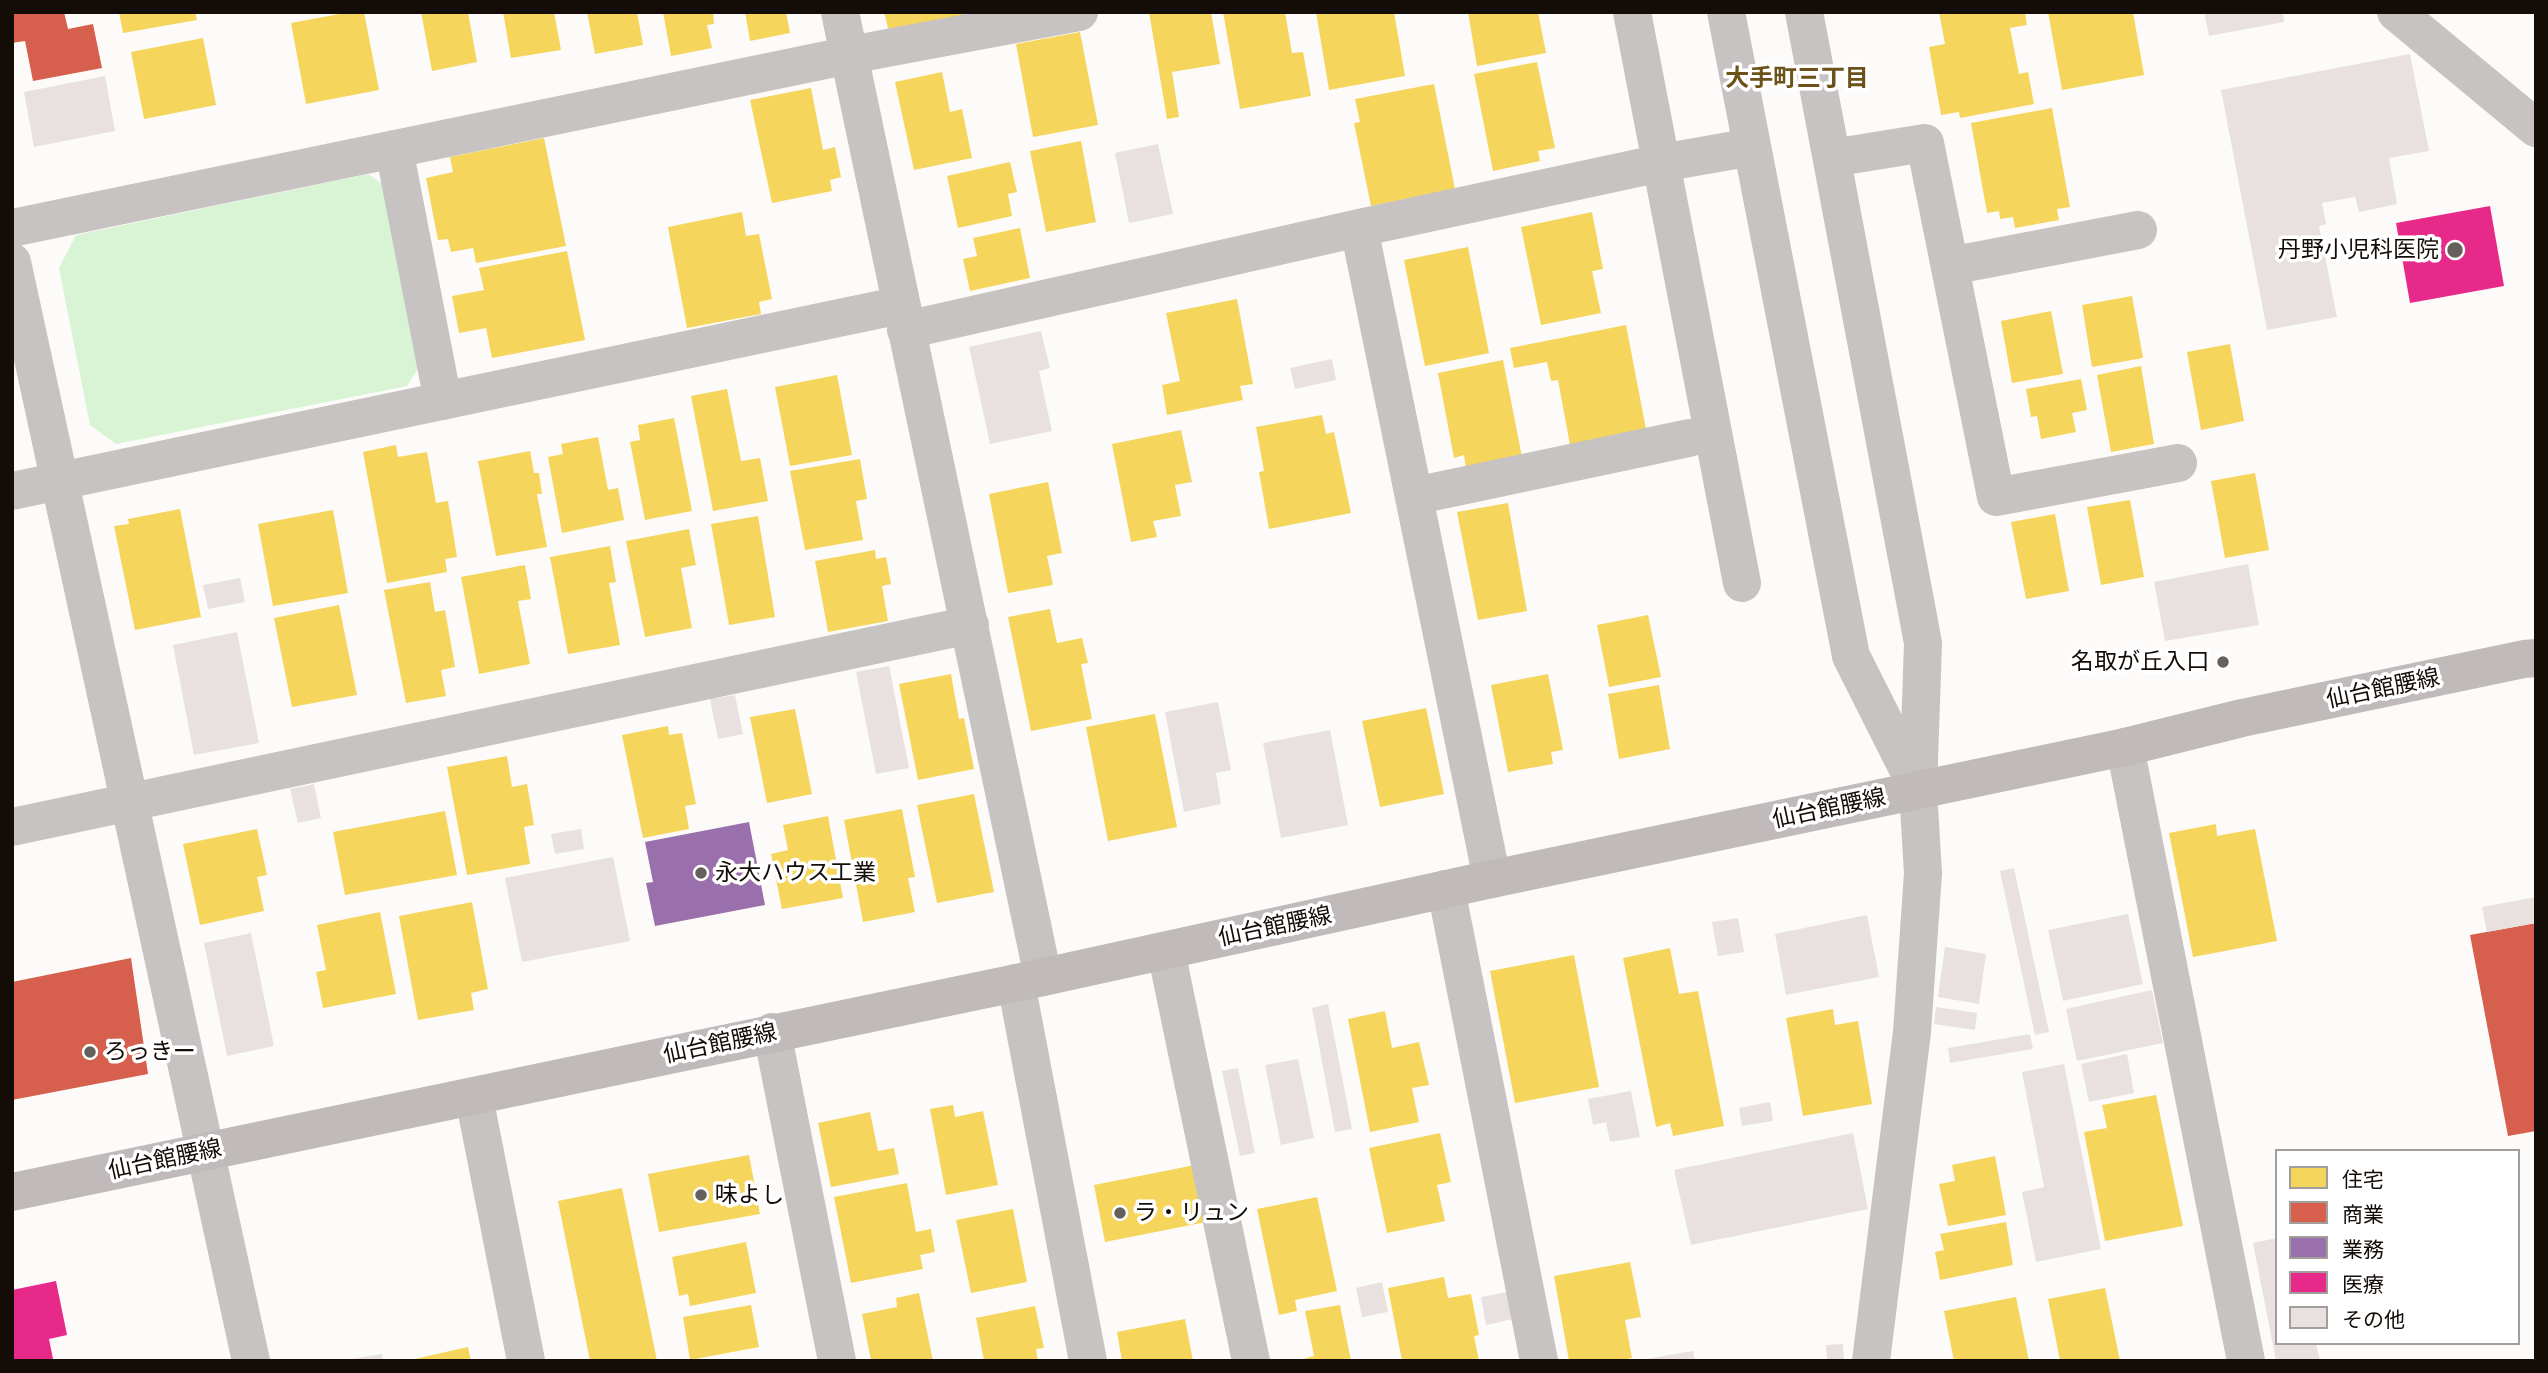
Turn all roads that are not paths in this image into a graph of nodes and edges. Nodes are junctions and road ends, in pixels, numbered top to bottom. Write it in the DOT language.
graph roads {
  1 [pos="840,12"];
  2 [pos="1079,12"];
  3 [pos="1632,12"];
  4 [pos="1726,12"];
  5 [pos="1804,12"];
  6 [pos="2396,12"];
  7 [pos="850,55"];
  8 [pos="2536,128"];
  9 [pos="1752,147"];
  10 [pos="394,149"];
  11 [pos="1832,158"];
  12 [pos="1661,163"];
  13 [pos="12,228"];
  14 [pos="1359,228"];
  15 [pos="2138,230"];
  16 [pos="12,262"];
  17 [pos="1950,266"];
  18 [pos="904,318"];
  19 [pos="443,401"];
  20 [pos="1689,438"];
  21 [pos="2178,463"];
  22 [pos="59,480"];
  23 [pos="12,491"];
  24 [pos="1414,496"];
  25 [pos="1742,583"];
  26 [pos="970,625"];
  27 [pos="2536,658"];
  28 [pos="2125,747"];
  29 [pos="1919,790"];
  30 [pos="129,802"];
  31 [pos="12,827"];
  32 [pos="1493,878"];
  33 [pos="1446,889"];
  34 [pos="1166,951"];
  35 [pos="1029,980"];
  36 [pos="772,1032"];
  37 [pos="474,1097"];
  38 [pos="206,1152"];
  39 [pos="12,1192"];
  40 [pos="251,1361"];
  41 [pos="526,1361"];
  42 [pos="836,1361"];
  43 [pos="1088,1361"];
  44 [pos="1251,1361"];
  45 [pos="1539,1361"];
  46 [pos="1871,1361"];
  47 [pos="2246,1361"];
  1 -- 7 [label="street"];
  2 -- 7 [label="street"];
  3 -- 12 [label="street"];
  4 -- 9 [label="street"];
  5 -- 11 [label="street"];
  6 -- 8 [label="street"];
  7 -- 10 [label="street"];
  7 -- 18 [label="street"];
  9 -- 12 [label="street"];
  9 -- 29 [label="street"];
  10 -- 13 [label="street"];
  10 -- 19 [label="street"];
  11 -- 17 [label="street"];
  11 -- 29 [label="street"];
  12 -- 14 [label="street"];
  12 -- 25 [label="street"];
  14 -- 18 [label="street"];
  14 -- 24 [label="street"];
  15 -- 17 [label="street"];
  16 -- 22 [label="street"];
  17 -- 21 [label="street"];
  18 -- 19 [label="street"];
  18 -- 26 [label="street"];
  19 -- 22 [label="street"];
  20 -- 24 [label="street"];
  22 -- 23 [label="street"];
  22 -- 30 [label="street"];
  24 -- 32 [label="street"];
  26 -- 30 [label="street"];
  26 -- 35 [label="street"];
  27 -- 28 [label="main road, 仙台館腰線"];
  28 -- 29 [label="main road, 仙台館腰線"];
  28 -- 47 [label="street"];
  29 -- 32 [label="main road, 仙台館腰線"];
  29 -- 46 [label="street"];
  30 -- 31 [label="street"];
  30 -- 38 [label="street"];
  32 -- 33 [label="main road, 仙台館腰線"];
  33 -- 34 [label="main road, 仙台館腰線"];
  33 -- 45 [label="street"];
  34 -- 35 [label="main road, 仙台館腰線"];
  34 -- 44 [label="street"];
  35 -- 36 [label="main road, 仙台館腰線"];
  35 -- 43 [label="street"];
  36 -- 37 [label="main road, 仙台館腰線"];
  36 -- 42 [label="street"];
  37 -- 38 [label="main road, 仙台館腰線"];
  37 -- 41 [label="street"];
  38 -- 39 [label="main road, 仙台館腰線"];
  38 -- 40 [label="street"];
}
